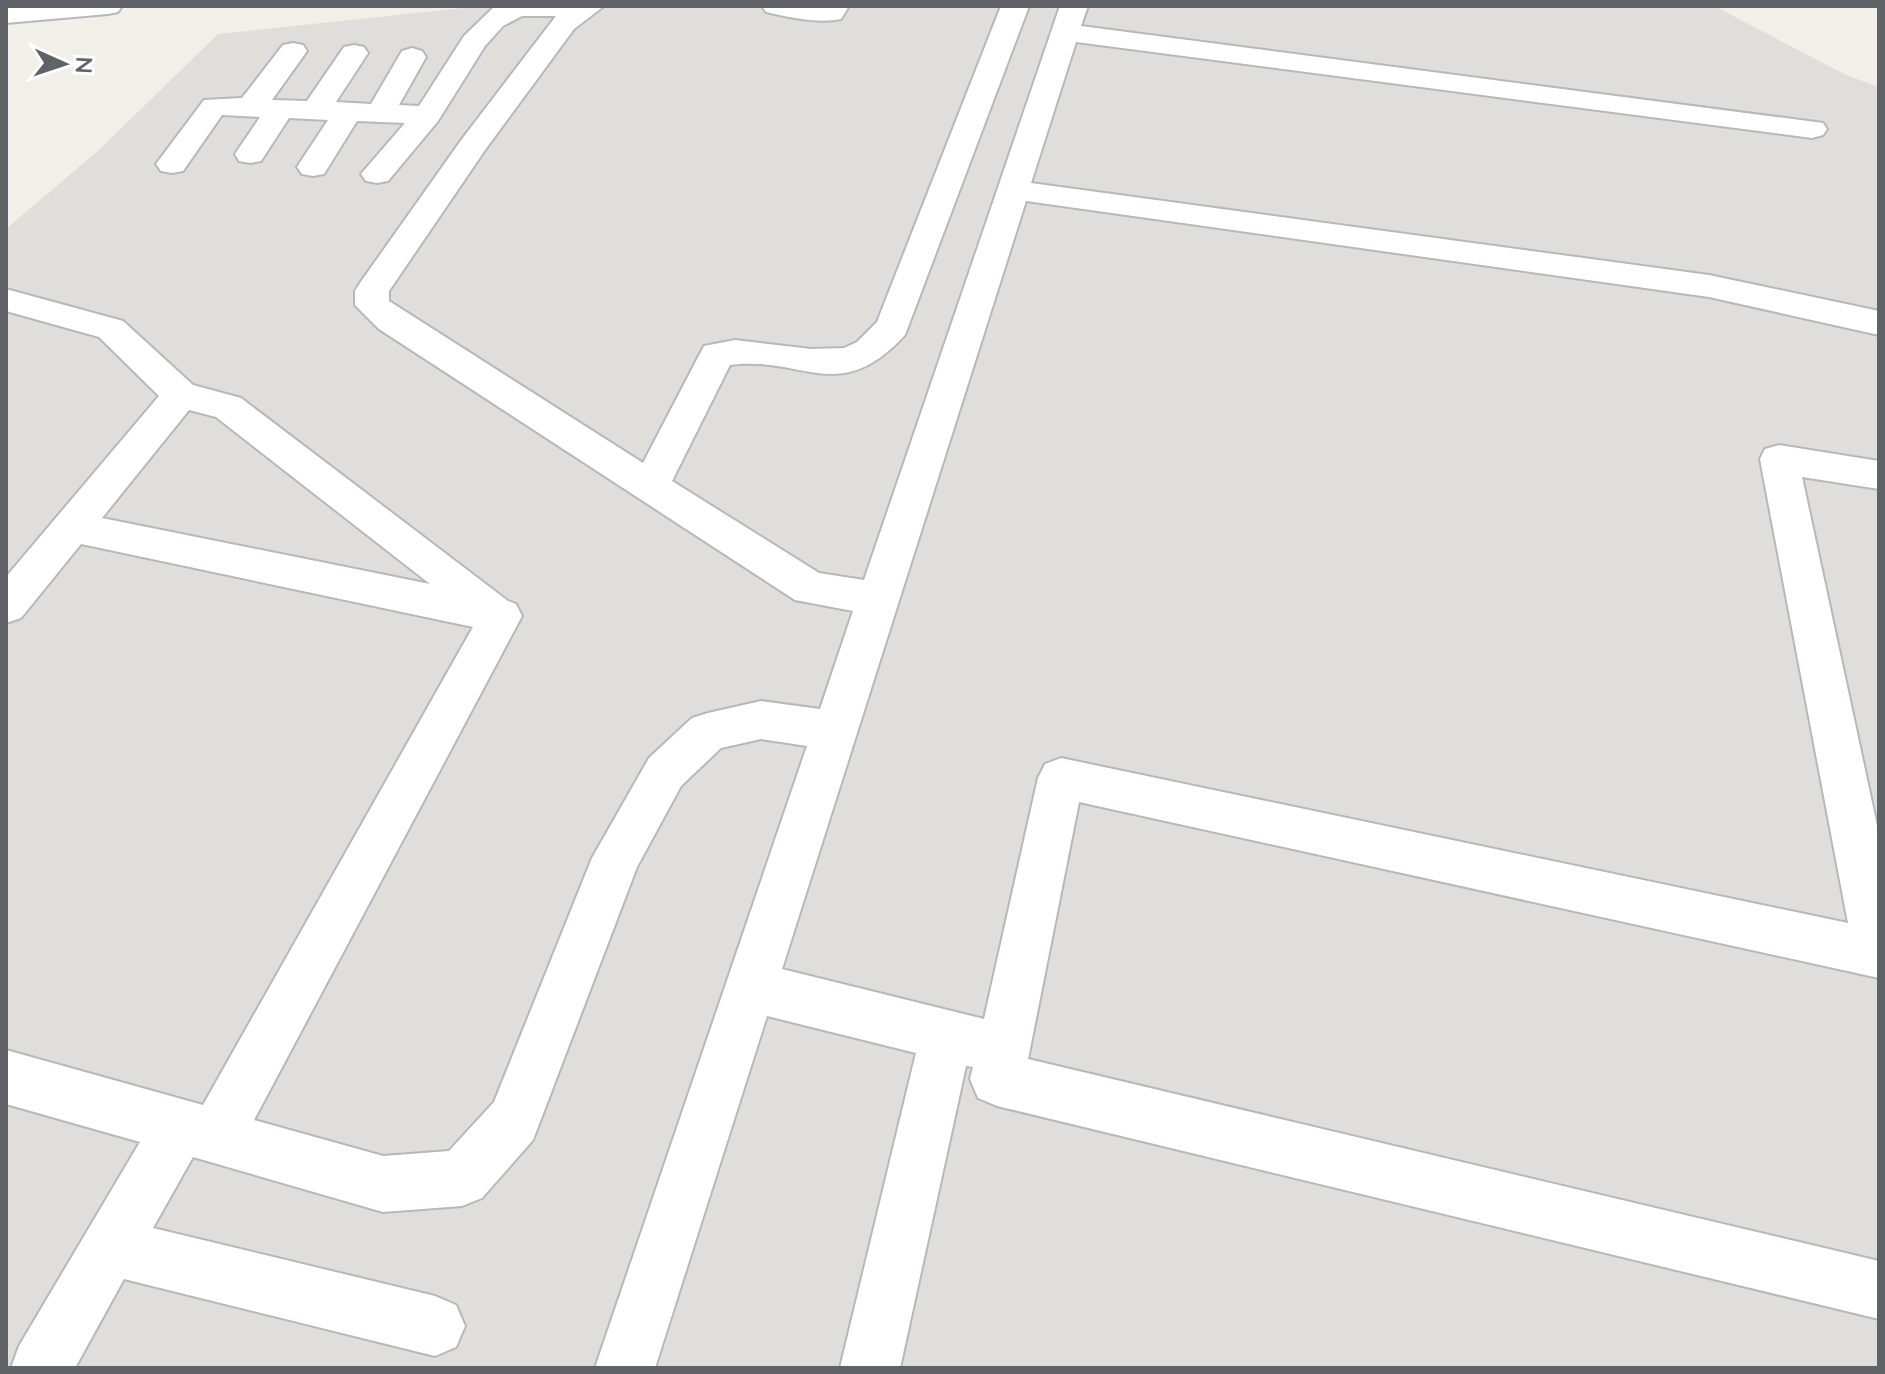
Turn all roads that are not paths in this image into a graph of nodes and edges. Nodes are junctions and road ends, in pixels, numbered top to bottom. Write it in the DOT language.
graph roads {
  1 [pos="108,6"];
  2 [pos="776,6"];
  3 [pos="835,6"];
  4 [pos="1015,6"];
  5 [pos="585,8"];
  6 [pos="6,15"];
  7 [pos="1069,19"];
  8 [pos="293,51"];
  9 [pos="354,53"];
  10 [pos="412,57"];
  11 [pos="266,108"];
  12 [pos="316,110"];
  13 [pos="348,112"];
  14 [pos="380,113"];
  15 [pos="427,115"];
  16 [pos="1812,129"];
  17 [pos="250,154"];
  18 [pos="172,164"];
  19 [pos="313,167"];
  20 [pos="377,174"];
  21 [pos="1013,190"];
  22 [pos="6,300"];
  23 [pos="1879,323"];
  24 [pos="181,395"];
  25 [pos="1879,475"];
  26 [pos="650,486"];
  27 [pos="72,527"];
  28 [pos="879,599"];
  29 [pos="6,606"];
  30 [pos="501,616"];
  31 [pos="835,731"];
  32 [pos="1879,954"];
  33 [pos="750,987"];
  34 [pos="947,1034"];
  35 [pos="1004,1048"];
  36 [pos="6,1077"];
  37 [pos="198,1131"];
  38 [pos="111,1247"];
  39 [pos="1879,1290"];
  40 [pos="435,1326"];
  41 [pos="41,1368"];
  42 [pos="625,1368"];
  43 [pos="870,1368"];
  1 -- 6 [label="street"];
  2 -- 3 [label="street"];
  4 -- 26 [label="street"];
  5 -- 15 [label="street"];
  5 -- 26 [label="street"];
  7 -- 16 [label="street"];
  7 -- 21 [label="street"];
  8 -- 11 [label="street"];
  9 -- 12 [label="street"];
  10 -- 14 [label="street"];
  11 -- 12 [label="street"];
  11 -- 17 [label="street"];
  11 -- 18 [label="street"];
  12 -- 13 [label="street"];
  13 -- 14 [label="street"];
  13 -- 19 [label="street"];
  14 -- 15 [label="street"];
  15 -- 20 [label="street"];
  21 -- 23 [label="street"];
  21 -- 28 [label="street"];
  22 -- 24 [label="street"];
  24 -- 27 [label="street"];
  24 -- 30 [label="street"];
  25 -- 32 [label="street"];
  26 -- 28 [label="street"];
  27 -- 29 [label="street"];
  27 -- 30 [label="street"];
  28 -- 31 [label="street"];
  30 -- 37 [label="street"];
  31 -- 33 [label="street"];
  31 -- 37 [label="street"];
  32 -- 35 [label="street"];
  33 -- 34 [label="street"];
  33 -- 42 [label="street"];
  34 -- 35 [label="street"];
  34 -- 43 [label="street"];
  35 -- 39 [label="street"];
  36 -- 37 [label="street"];
  37 -- 38 [label="street"];
  38 -- 40 [label="street"];
  38 -- 41 [label="street"];
}
